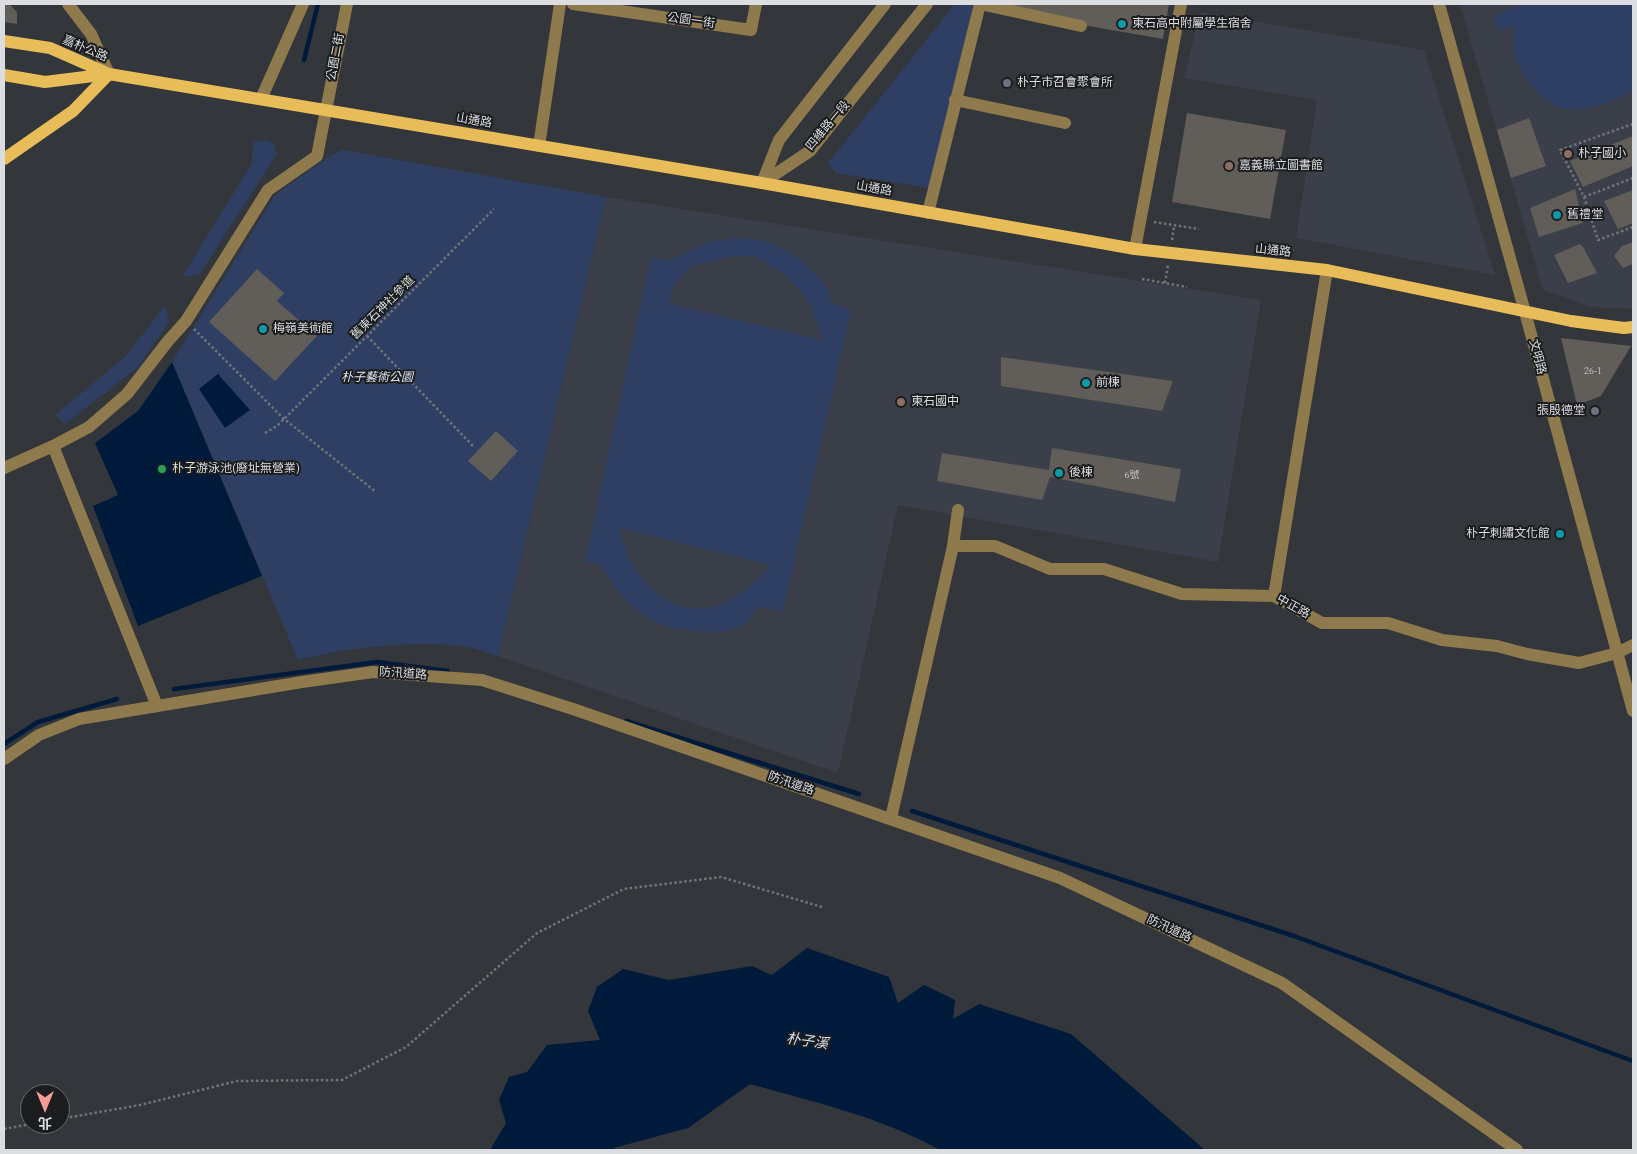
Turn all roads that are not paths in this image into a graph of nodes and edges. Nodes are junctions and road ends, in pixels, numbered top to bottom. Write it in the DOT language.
graph roads {
  1 [pos="68,4"];
  2 [pos="303,4"];
  3 [pos="347,4"];
  4 [pos="560,4"];
  5 [pos="572,4"];
  6 [pos="756,4"];
  7 [pos="885,4"];
  8 [pos="927,4"];
  9 [pos="980,4"];
  10 [pos="1181,4"];
  11 [pos="1439,4"];
  12 [pos="1081,26"];
  13 [pos="4,41"];
  14 [pos="109,74"];
  15 [pos="4,75"];
  16 [pos="261,100"];
  17 [pos="955,100"];
  18 [pos="326,110"];
  19 [pos="1065,123"];
  20 [pos="539,146"];
  21 [pos="4,159"];
  22 [pos="762,183"];
  23 [pos="928,213"];
  24 [pos="1135,249"];
  25 [pos="1327,270"];
  26 [pos="1525,312"];
  27 [pos="1633,327"];
  28 [pos="53,446"];
  29 [pos="4,468"];
  30 [pos="958,510"];
  31 [pos="953,546"];
  32 [pos="1274,596"];
  33 [pos="1633,645"];
  34 [pos="1617,653"];
  35 [pos="157,706"];
  36 [pos="1633,711"];
  37 [pos="4,759"];
  38 [pos="891,818"];
  39 [pos="1517,1150"];
  1 -- 14 [label="street"];
  2 -- 16 [label="street"];
  3 -- 18 [label="street, 公園二街"];
  4 -- 20 [label="street"];
  5 -- 6 [label="street, 公園一街"];
  7 -- 22 [label="street"];
  8 -- 22 [label="street, 四維路一段"];
  9 -- 12 [label="street"];
  9 -- 17 [label="street"];
  10 -- 24 [label="street"];
  11 -- 26 [label="street, 文明路"];
  13 -- 14 [label="main road, 嘉朴公路"];
  14 -- 15 [label="main road, 嘉朴公路"];
  14 -- 16 [label="main road, 山通路"];
  14 -- 21 [label="main road"];
  16 -- 18 [label="main road, 山通路"];
  17 -- 19 [label="street"];
  17 -- 23 [label="street"];
  18 -- 20 [label="main road, 山通路"];
  18 -- 28 [label="street, 公園二街"];
  20 -- 22 [label="main road, 山通路"];
  22 -- 23 [label="main road, 山通路"];
  23 -- 24 [label="main road, 山通路"];
  24 -- 25 [label="main road, 山通路"];
  25 -- 26 [label="main road, 山通路"];
  25 -- 32 [label="street"];
  26 -- 27 [label="main road, 山通路"];
  26 -- 34 [label="street, 文明路"];
  28 -- 29 [label="street, 公園二街"];
  28 -- 35 [label="street"];
  30 -- 31 [label="street"];
  31 -- 32 [label="street, 中正路"];
  31 -- 38 [label="street"];
  32 -- 34 [label="street, 中正路"];
  33 -- 34 [label="street, 中正路"];
  34 -- 36 [label="street, 文明路"];
  35 -- 37 [label="street, 防汛道路"];
  35 -- 38 [label="street, 防汛道路"];
  38 -- 39 [label="street, 防汛道路"];
}
